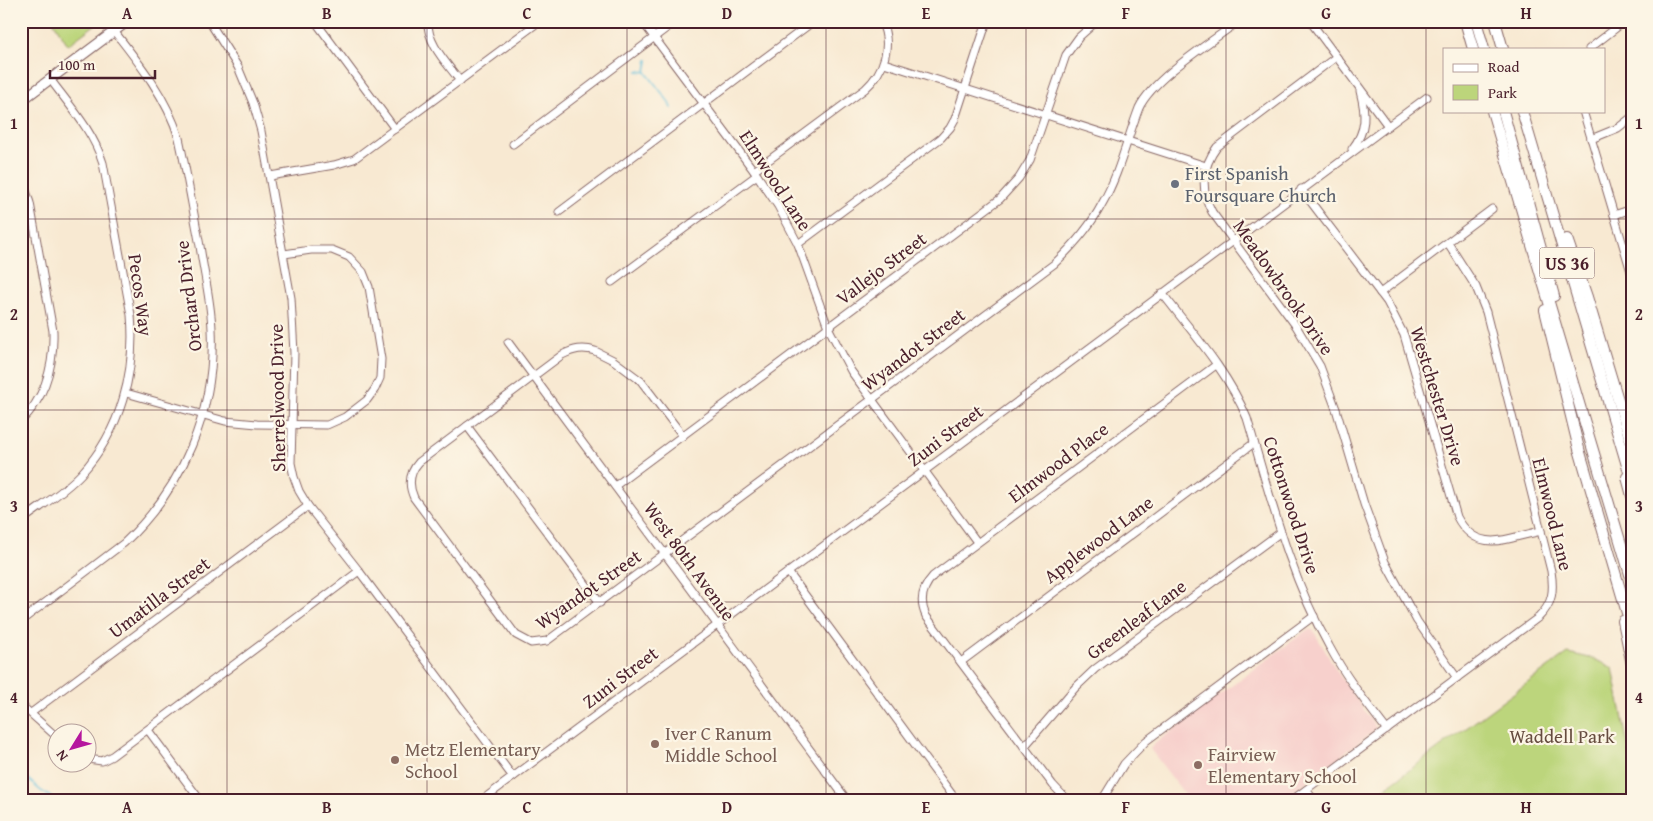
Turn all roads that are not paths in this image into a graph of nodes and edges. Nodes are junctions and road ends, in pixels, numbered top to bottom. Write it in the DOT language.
graph roads {
  1 [pos="128,21"];
  2 [pos="209,21"];
  3 [pos="315,21"];
  4 [pos="428,21"];
  5 [pos="540,21"];
  6 [pos="642,21"];
  7 [pos="676,21"];
  8 [pos="814,21"];
  9 [pos="882,21"];
  10 [pos="987,21"];
  11 [pos="1097,21"];
  12 [pos="1239,21"];
  13 [pos="1310,21"];
  14 [pos="1465,21"];
  15 [pos="1476,21"];
  16 [pos="1495,21"];
  17 [pos="1626,21"];
  18 [pos="114,31"];
  19 [pos="654,38"];
  20 [pos="1473,48"];
  21 [pos="1484,48"];
  22 [pos="1503,48"];
  23 [pos="1590,48"];
  24 [pos="1336,57"];
  25 [pos="884,63"];
  26 [pos="50,79"];
  27 [pos="460,81"];
  28 [pos="1358,86"];
  29 [pos="965,88"];
  30 [pos="1428,97"];
  31 [pos="21,101"];
  32 [pos="703,103"];
  33 [pos="1492,112"];
  34 [pos="1502,112"];
  35 [pos="1522,112"];
  36 [pos="1584,112"];
  37 [pos="1046,114"];
  38 [pos="1632,117"];
  39 [pos="1388,126"];
  40 [pos="395,129"];
  41 [pos="1591,139"];
  42 [pos="1126,140"];
  43 [pos="513,144"];
  44 [pos="1347,156"];
  45 [pos="1206,166"];
  46 [pos="756,173"];
  47 [pos="21,176"];
  48 [pos="270,176"];
  49 [pos="1301,190"];
  50 [pos="1517,194"];
  51 [pos="1492,209"];
  52 [pos="1632,209"];
  53 [pos="559,212"];
  54 [pos="1614,215"];
  55 [pos="1233,241"];
  56 [pos="1448,243"];
  57 [pos="798,244"];
  58 [pos="284,254"];
  59 [pos="1632,275"];
  60 [pos="612,282"];
  61 [pos="1162,293"];
  62 [pos="1380,293"];
  63 [pos="828,328"];
  64 [pos="508,342"];
  65 [pos="1216,365"];
  66 [pos="533,376"];
  67 [pos="126,393"];
  68 [pos="872,401"];
  69 [pos="1580,407"];
  70 [pos="1612,413"];
  71 [pos="203,414"];
  72 [pos="21,421"];
  73 [pos="292,425"];
  74 [pos="468,426"];
  75 [pos="683,436"];
  76 [pos="1254,443"];
  77 [pos="1632,446"];
  78 [pos="924,471"];
  79 [pos="1632,482"];
  80 [pos="615,486"];
  81 [pos="1632,496"];
  82 [pos="308,506"];
  83 [pos="21,521"];
  84 [pos="1541,531"];
  85 [pos="1280,532"];
  86 [pos="977,542"];
  87 [pos="1608,552"];
  88 [pos="665,555"];
  89 [pos="359,571"];
  90 [pos="788,572"];
  91 [pos="1632,581"];
  92 [pos="600,603"];
  93 [pos="1314,616"];
  94 [pos="21,621"];
  95 [pos="717,625"];
  96 [pos="1632,630"];
  97 [pos="961,662"];
  98 [pos="1632,665"];
  99 [pos="1457,678"];
  100 [pos="21,705"];
  101 [pos="31,713"];
  102 [pos="48,729"];
  103 [pos="148,730"];
  104 [pos="1387,730"];
  105 [pos="1024,747"];
  106 [pos="98,760"];
  107 [pos="513,777"];
  108 [pos="1306,790"];
  109 [pos="200,800"];
  110 [pos="482,800"];
  111 [pos="847,800"];
  112 [pos="956,800"];
  113 [pos="1067,800"];
  114 [pos="1102,800"];
  115 [pos="1292,800"];
  116 [pos="1314,800"];
  1 -- 18 [label="main road"];
  2 -- 48 [label="street, Sherrelwood Drive"];
  3 -- 40 [label="street"];
  4 -- 27 [label="street"];
  5 -- 27 [label="street"];
  6 -- 19 [label="street, Elmwood Lane"];
  7 -- 19 [label="street"];
  8 -- 32 [label="street"];
  9 -- 25 [label="street"];
  10 -- 29 [label="street"];
  11 -- 37 [label="street, Vallejo Street"];
  12 -- 42 [label="street, Wyandot Street"];
  13 -- 24 [label="street"];
  14 -- 20 [label="highway"];
  15 -- 21 [label="highway"];
  16 -- 22 [label="highway"];
  17 -- 23 [label="street"];
  18 -- 26 [label="main road"];
  18 -- 71 [label="street, Orchard Drive"];
  19 -- 32 [label="street, Elmwood Lane"];
  19 -- 43 [label="street"];
  24 -- 28 [label="street"];
  24 -- 45 [label="street"];
  25 -- 29 [label="street"];
  25 -- 46 [label="street"];
  26 -- 31 [label="main road"];
  26 -- 67 [label="street, Pecos Way"];
  27 -- 40 [label="street"];
  28 -- 39 [label="street"];
  28 -- 44 [label="street"];
  29 -- 37 [label="street"];
  29 -- 57 [label="street"];
  30 -- 39 [label="street, Zuni Street"];
  32 -- 46 [label="street, Elmwood Lane"];
  32 -- 53 [label="street"];
  33 -- 50 [label="highway, US 36"];
  34 -- 69 [label="highway"];
  35 -- 70 [label="highway, US 36"];
  35 -- 77 [label="highway"];
  36 -- 41 [label="street"];
  37 -- 42 [label="street"];
  37 -- 63 [label="street, Vallejo Street"];
  38 -- 41 [label="street"];
  39 -- 44 [label="street, Zuni Street"];
  40 -- 48 [label="street"];
  41 -- 54 [label="street"];
  42 -- 45 [label="street"];
  42 -- 68 [label="street, Wyandot Street"];
  44 -- 49 [label="street, Zuni Street"];
  45 -- 55 [label="street, Meadowbrook Drive"];
  46 -- 57 [label="street, Elmwood Lane"];
  46 -- 60 [label="street"];
  47 -- 72 [label="street"];
  48 -- 58 [label="street, Sherrelwood Drive"];
  49 -- 55 [label="street, Zuni Street"];
  49 -- 62 [label="street, Westchester Drive"];
  50 -- 69 [label="highway, US 36"];
  50 -- 87 [label="highway"];
  51 -- 56 [label="street"];
  52 -- 54 [label="street"];
  54 -- 59 [label="street"];
  55 -- 61 [label="street, Zuni Street"];
  55 -- 99 [label="street, Meadowbrook Drive"];
  56 -- 62 [label="street"];
  56 -- 84 [label="street, Elmwood Lane"];
  57 -- 63 [label="street, Elmwood Lane"];
  58 -- 73 [label="street, Sherrelwood Drive"];
  58 -- 73 [label="street"];
  61 -- 65 [label="street, Cottonwood Drive"];
  61 -- 78 [label="street, Zuni Street"];
  62 -- 84 [label="street, Westchester Drive"];
  63 -- 68 [label="street, Elmwood Lane"];
  63 -- 75 [label="street, Vallejo Street"];
  64 -- 66 [label="street, West 80th Avenue"];
  65 -- 76 [label="street, Cottonwood Drive"];
  65 -- 86 [label="street, Elmwood Place"];
  66 -- 74 [label="street"];
  66 -- 75 [label="street"];
  66 -- 80 [label="street, West 80th Avenue"];
  67 -- 71 [label="street"];
  67 -- 83 [label="street, Pecos Way"];
  68 -- 78 [label="street, Elmwood Lane"];
  68 -- 88 [label="street, Wyandot Street"];
  69 -- 91 [label="highway, US 36"];
  70 -- 79 [label="highway, US 36"];
  70 -- 81 [label="highway"];
  71 -- 73 [label="street"];
  71 -- 94 [label="street, Orchard Drive"];
  73 -- 82 [label="street, Sherrelwood Drive"];
  74 -- 92 [label="street"];
  74 -- 92 [label="street, Wyandot Street"];
  75 -- 80 [label="street, Vallejo Street"];
  76 -- 85 [label="street, Cottonwood Drive"];
  76 -- 97 [label="street, Applewood Lane"];
  78 -- 86 [label="street, Elmwood Lane"];
  78 -- 90 [label="street, Zuni Street"];
  80 -- 88 [label="street, West 80th Avenue"];
  82 -- 89 [label="street, Sherrelwood Drive"];
  82 -- 101 [label="street, Umatilla Street"];
  84 -- 99 [label="street, Elmwood Lane"];
  85 -- 93 [label="street, Cottonwood Drive"];
  85 -- 105 [label="street, Greenleaf Lane"];
  86 -- 97 [label="street, Elmwood Place"];
  87 -- 96 [label="highway"];
  87 -- 98 [label="highway"];
  88 -- 92 [label="street, Wyandot Street"];
  88 -- 95 [label="street, West 80th Avenue"];
  89 -- 103 [label="street"];
  89 -- 107 [label="street, Sherrelwood Drive"];
  90 -- 95 [label="street, Zuni Street"];
  90 -- 112 [label="street"];
  93 -- 104 [label="street, Cottonwood Drive"];
  93 -- 114 [label="street"];
  95 -- 107 [label="street, Zuni Street"];
  95 -- 111 [label="street, West 80th Avenue"];
  97 -- 105 [label="street"];
  99 -- 104 [label="street, Elmwood Lane"];
  100 -- 101 [label="street"];
  101 -- 102 [label="street"];
  103 -- 106 [label="street"];
  103 -- 109 [label="street"];
  104 -- 108 [label="street, Elmwood Lane"];
  105 -- 113 [label="street"];
  107 -- 110 [label="street, Zuni Street"];
  108 -- 115 [label="street, Elmwood Lane"];
  108 -- 116 [label="street"];
}
